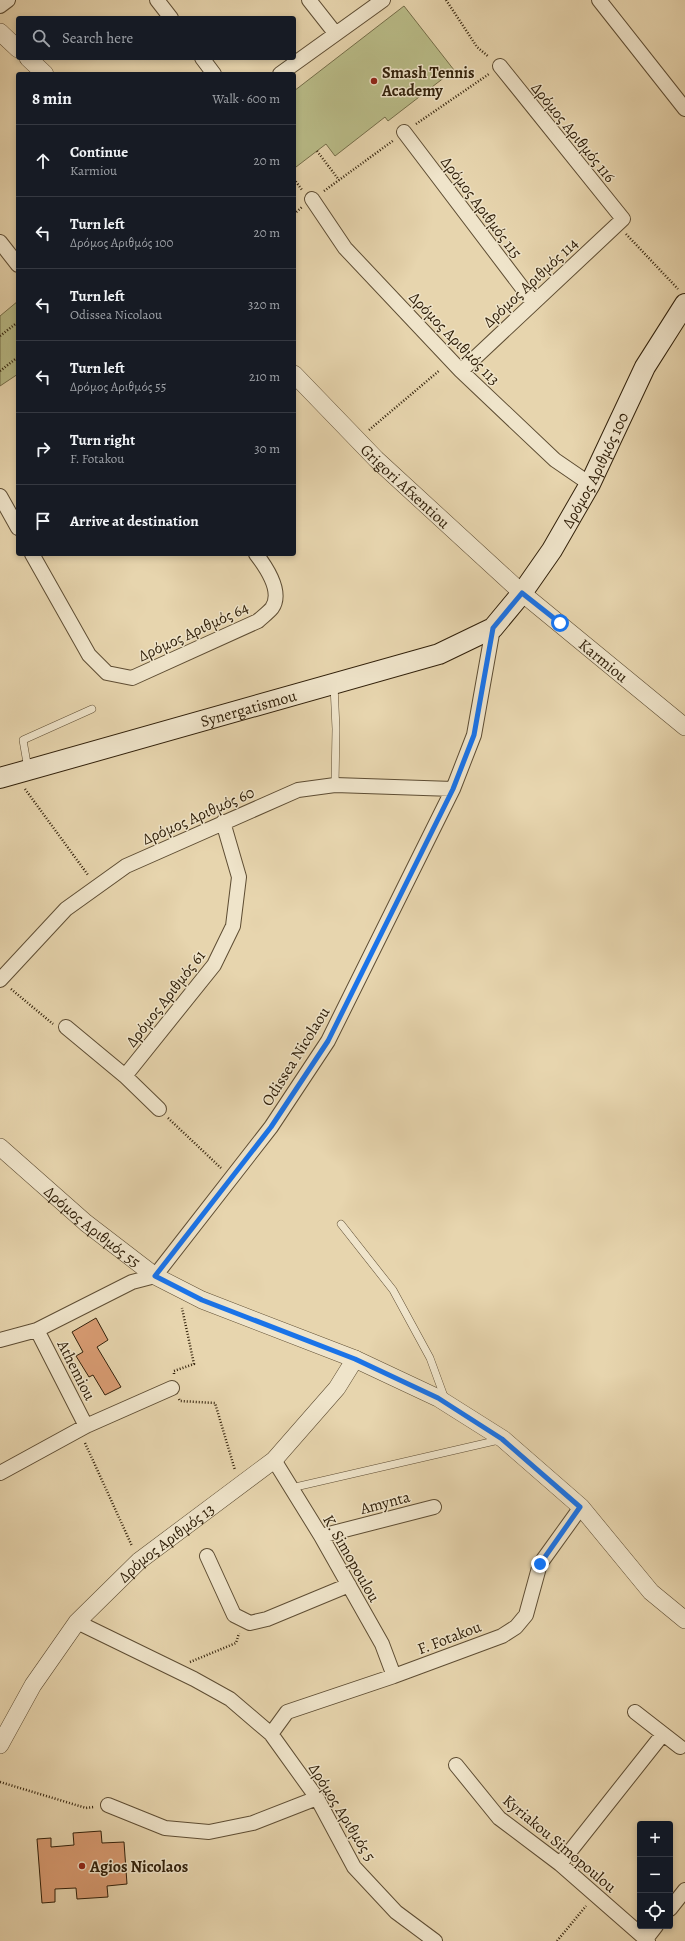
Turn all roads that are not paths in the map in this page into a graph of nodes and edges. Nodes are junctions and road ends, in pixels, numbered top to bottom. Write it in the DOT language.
graph roads {
  1 [pos="8,0"];
  2 [pos="157,0"];
  3 [pos="309,0"];
  4 [pos="383,0"];
  5 [pos="599,0"];
  6 [pos="0,6"];
  7 [pos="169,16"];
  8 [pos="0,32"];
  9 [pos="335,33"];
  10 [pos="16,47"];
  11 [pos="30,60"];
  12 [pos="204,60"];
  13 [pos="500,66"];
  14 [pos="43,72"];
  15 [pos="212,72"];
  16 [pos="283,72"];
  17 [pos="685,108"];
  18 [pos="404,132"];
  19 [pos="312,199"];
  20 [pos="623,219"];
  21 [pos="0,242"];
  22 [pos="16,262"];
  23 [pos="682,298"];
  24 [pos="533,302"];
  25 [pos="456,366"];
  26 [pos="296,376"];
  27 [pos="590,484"];
  28 [pos="0,496"];
  29 [pos="16,524"];
  30 [pos="33,556"];
  31 [pos="258,556"];
  32 [pos="522,593"];
  33 [pos="493,628"];
  34 [pos="334,683"];
  35 [pos="92,708"];
  36 [pos="685,727"];
  37 [pos="14,774"];
  38 [pos="335,785"];
  39 [pos="453,789"];
  40 [pos="223,822"];
  41 [pos="0,980"];
  42 [pos="66,1027"];
  43 [pos="125,1076"];
  44 [pos="159,1109"];
  45 [pos="0,1147"];
  46 [pos="341,1224"];
  47 [pos="155,1276"];
  48 [pos="37,1330"];
  49 [pos="0,1340"];
  50 [pos="355,1359"];
  51 [pos="172,1388"];
  52 [pos="446,1403"];
  53 [pos="82,1428"];
  54 [pos="502,1439"];
  55 [pos="274,1460"];
  56 [pos="0,1473"];
  57 [pos="291,1488"];
  58 [pos="434,1507"];
  59 [pos="580,1507"];
  60 [pos="321,1536"];
  61 [pos="207,1556"];
  62 [pos="349,1585"];
  63 [pos="685,1620"];
  64 [pos="77,1622"];
  65 [pos="394,1676"];
  66 [pos="635,1712"];
  67 [pos="271,1734"];
  68 [pos="663,1734"];
  69 [pos="0,1745"];
  70 [pos="680,1747"];
  71 [pos="456,1765"];
  72 [pos="317,1798"];
  73 [pos="108,1805"];
  74 [pos="560,1864"];
  75 [pos="685,1890"];
  76 [pos="673,1905"];
  77 [pos="654,1929"];
  78 [pos="647,1940"];
  79 [pos="435,1941"];
  1 -- 6 [label="street"];
  2 -- 7 [label="street"];
  3 -- 9 [label="street"];
  4 -- 9 [label="street"];
  5 -- 17 [label="street"];
  8 -- 10 [label="street"];
  9 -- 16 [label="street"];
  11 -- 14 [label="street"];
  12 -- 15 [label="street"];
  13 -- 20 [label="street, Δρόμος Αριθμός 116"];
  18 -- 24 [label="street, Δρόμος Αριθμός 115"];
  19 -- 25 [label="street, Δρόμος Αριθμός 113"];
  20 -- 24 [label="street, Δρόμος Αριθμός 114"];
  21 -- 22 [label="street"];
  23 -- 27 [label="main road, Δρόμος Αριθμός 100"];
  24 -- 25 [label="street, Δρόμος Αριθμός 114"];
  25 -- 27 [label="street, Δρόμος Αριθμός 113"];
  26 -- 32 [label="street, Grigori Afxentiou"];
  27 -- 32 [label="main road, Δρόμος Αριθμός 100"];
  28 -- 29 [label="street"];
  30 -- 31 [label="street, Δρόμος Αριθμός 64"];
  32 -- 33 [label="main road, Δρόμος Αριθμός 100"];
  32 -- 36 [label="street, Karmiou"];
  33 -- 34 [label="main road, Synergatismou"];
  33 -- 39 [label="street, Odissea Nicolaou"];
  34 -- 37 [label="main road, Synergatismou"];
  34 -- 38 [label="lane"];
  35 -- 37 [label="lane"];
  38 -- 39 [label="street, Δρόμος Αριθμός 60"];
  38 -- 40 [label="street, Δρόμος Αριθμός 60"];
  39 -- 47 [label="street, Odissea Nicolaou"];
  40 -- 41 [label="street, Δρόμος Αριθμός 60"];
  40 -- 43 [label="street, Δρόμος Αριθμός 61"];
  42 -- 43 [label="street"];
  43 -- 44 [label="street"];
  45 -- 47 [label="street, Δρόμος Αριθμός 55"];
  46 -- 52 [label="lane"];
  47 -- 48 [label="street"];
  47 -- 50 [label="street, Δρόμος Αριθμός 55"];
  48 -- 49 [label="street"];
  48 -- 53 [label="street, Athemiou"];
  50 -- 52 [label="street, Δρόμος Αριθμός 55"];
  50 -- 55 [label="street, Δρόμος Αριθμός 13"];
  51 -- 53 [label="street, Athemiou"];
  52 -- 54 [label="street, Δρόμος Αριθμός 55"];
  53 -- 56 [label="street, Athemiou"];
  54 -- 57 [label="lane"];
  54 -- 59 [label="street, Δρόμος Αριθμός 55"];
  55 -- 57 [label="street, K. Simopoulou"];
  55 -- 64 [label="street, Δρόμος Αριθμός 13"];
  57 -- 60 [label="street, K. Simopoulou"];
  58 -- 60 [label="street, Amynta"];
  59 -- 63 [label="street, Δρόμος Αριθμός 55"];
  59 -- 65 [label="street, F. Fotakou"];
  60 -- 62 [label="street, K. Simopoulou"];
  61 -- 62 [label="street"];
  62 -- 65 [label="street, K. Simopoulou"];
  64 -- 67 [label="street, Δρόμος Αριθμός 5"];
  64 -- 69 [label="street, Δρόμος Αριθμός 13"];
  65 -- 67 [label="street, F. Fotakou"];
  66 -- 68 [label="street"];
  67 -- 72 [label="street, Δρόμος Αριθμός 5"];
  68 -- 70 [label="street"];
  68 -- 74 [label="street"];
  71 -- 74 [label="street, Kyriakou Simopoulou"];
  72 -- 73 [label="street"];
  72 -- 79 [label="street, Δρόμος Αριθμός 5"];
  74 -- 78 [label="street, Kyriakou Simopoulou"];
  75 -- 76 [label="street"];
  77 -- 78 [label="street"];
}
